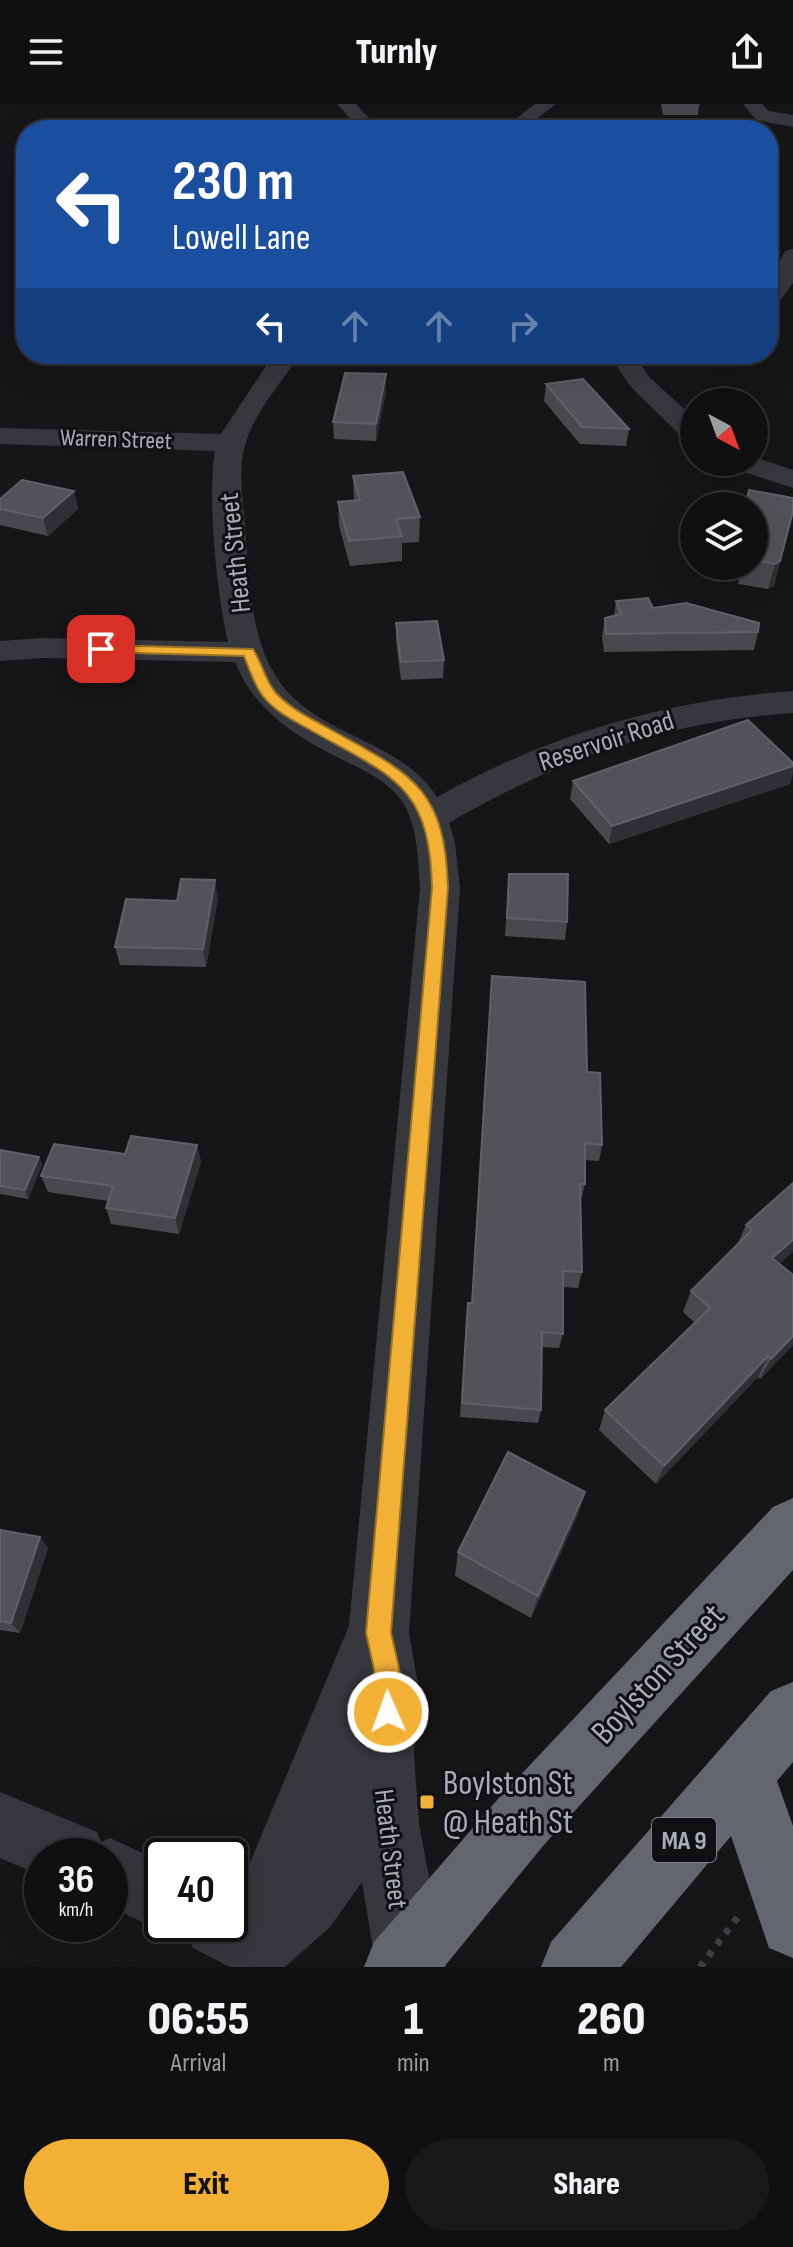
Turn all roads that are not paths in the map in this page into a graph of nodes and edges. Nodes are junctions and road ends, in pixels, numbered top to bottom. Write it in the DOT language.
graph roads {
  1 [pos="346,104"];
  2 [pos="547,104"];
  3 [pos="752,104"];
  4 [pos="776,104"];
  5 [pos="793,108"];
  6 [pos="361,120"];
  7 [pos="524,120"];
  8 [pos="793,121"];
  9 [pos="793,256"];
  10 [pos="778,287"];
  11 [pos="280,364"];
  12 [pos="628,364"];
  13 [pos="680,420"];
  14 [pos="0,436"];
  15 [pos="231,443"];
  16 [pos="768,471"];
  17 [pos="793,479"];
  18 [pos="0,651"];
  19 [pos="249,652"];
  20 [pos="793,702"];
  21 [pos="430,817"];
  22 [pos="793,1527"];
  23 [pos="379,1633"];
  24 [pos="793,1713"];
  25 [pos="382,1754"];
  26 [pos="742,1772"];
  27 [pos="0,1825"];
  28 [pos="31,1838"];
  29 [pos="771,1916"];
  30 [pos="239,1945"];
  31 [pos="406,1963"];
  32 [pos="576,1967"];
  1 -- 6 [label="street"];
  2 -- 7 [label="street"];
  3 -- 8 [label="street"];
  4 -- 5 [label="street"];
  9 -- 10 [label="street"];
  11 -- 15 [label="street, Heath Street"];
  12 -- 13 [label="street"];
  14 -- 15 [label="street, Warren Street"];
  15 -- 19 [label="street, Heath Street"];
  16 -- 17 [label="street"];
  18 -- 19 [label="street"];
  19 -- 21 [label="street, Heath Street"];
  20 -- 21 [label="street, Reservoir Road"];
  21 -- 23 [label="street, Heath Street"];
  22 -- 31 [label="highway, Boylston Street"];
  23 -- 25 [label="street, Heath Street"];
  23 -- 30 [label="street"];
  24 -- 26 [label="highway, MA 9"];
  25 -- 30 [label="street"];
  25 -- 31 [label="street, Heath Street"];
  26 -- 29 [label="highway"];
  26 -- 32 [label="highway, MA 9"];
  27 -- 28 [label="street"];
}
